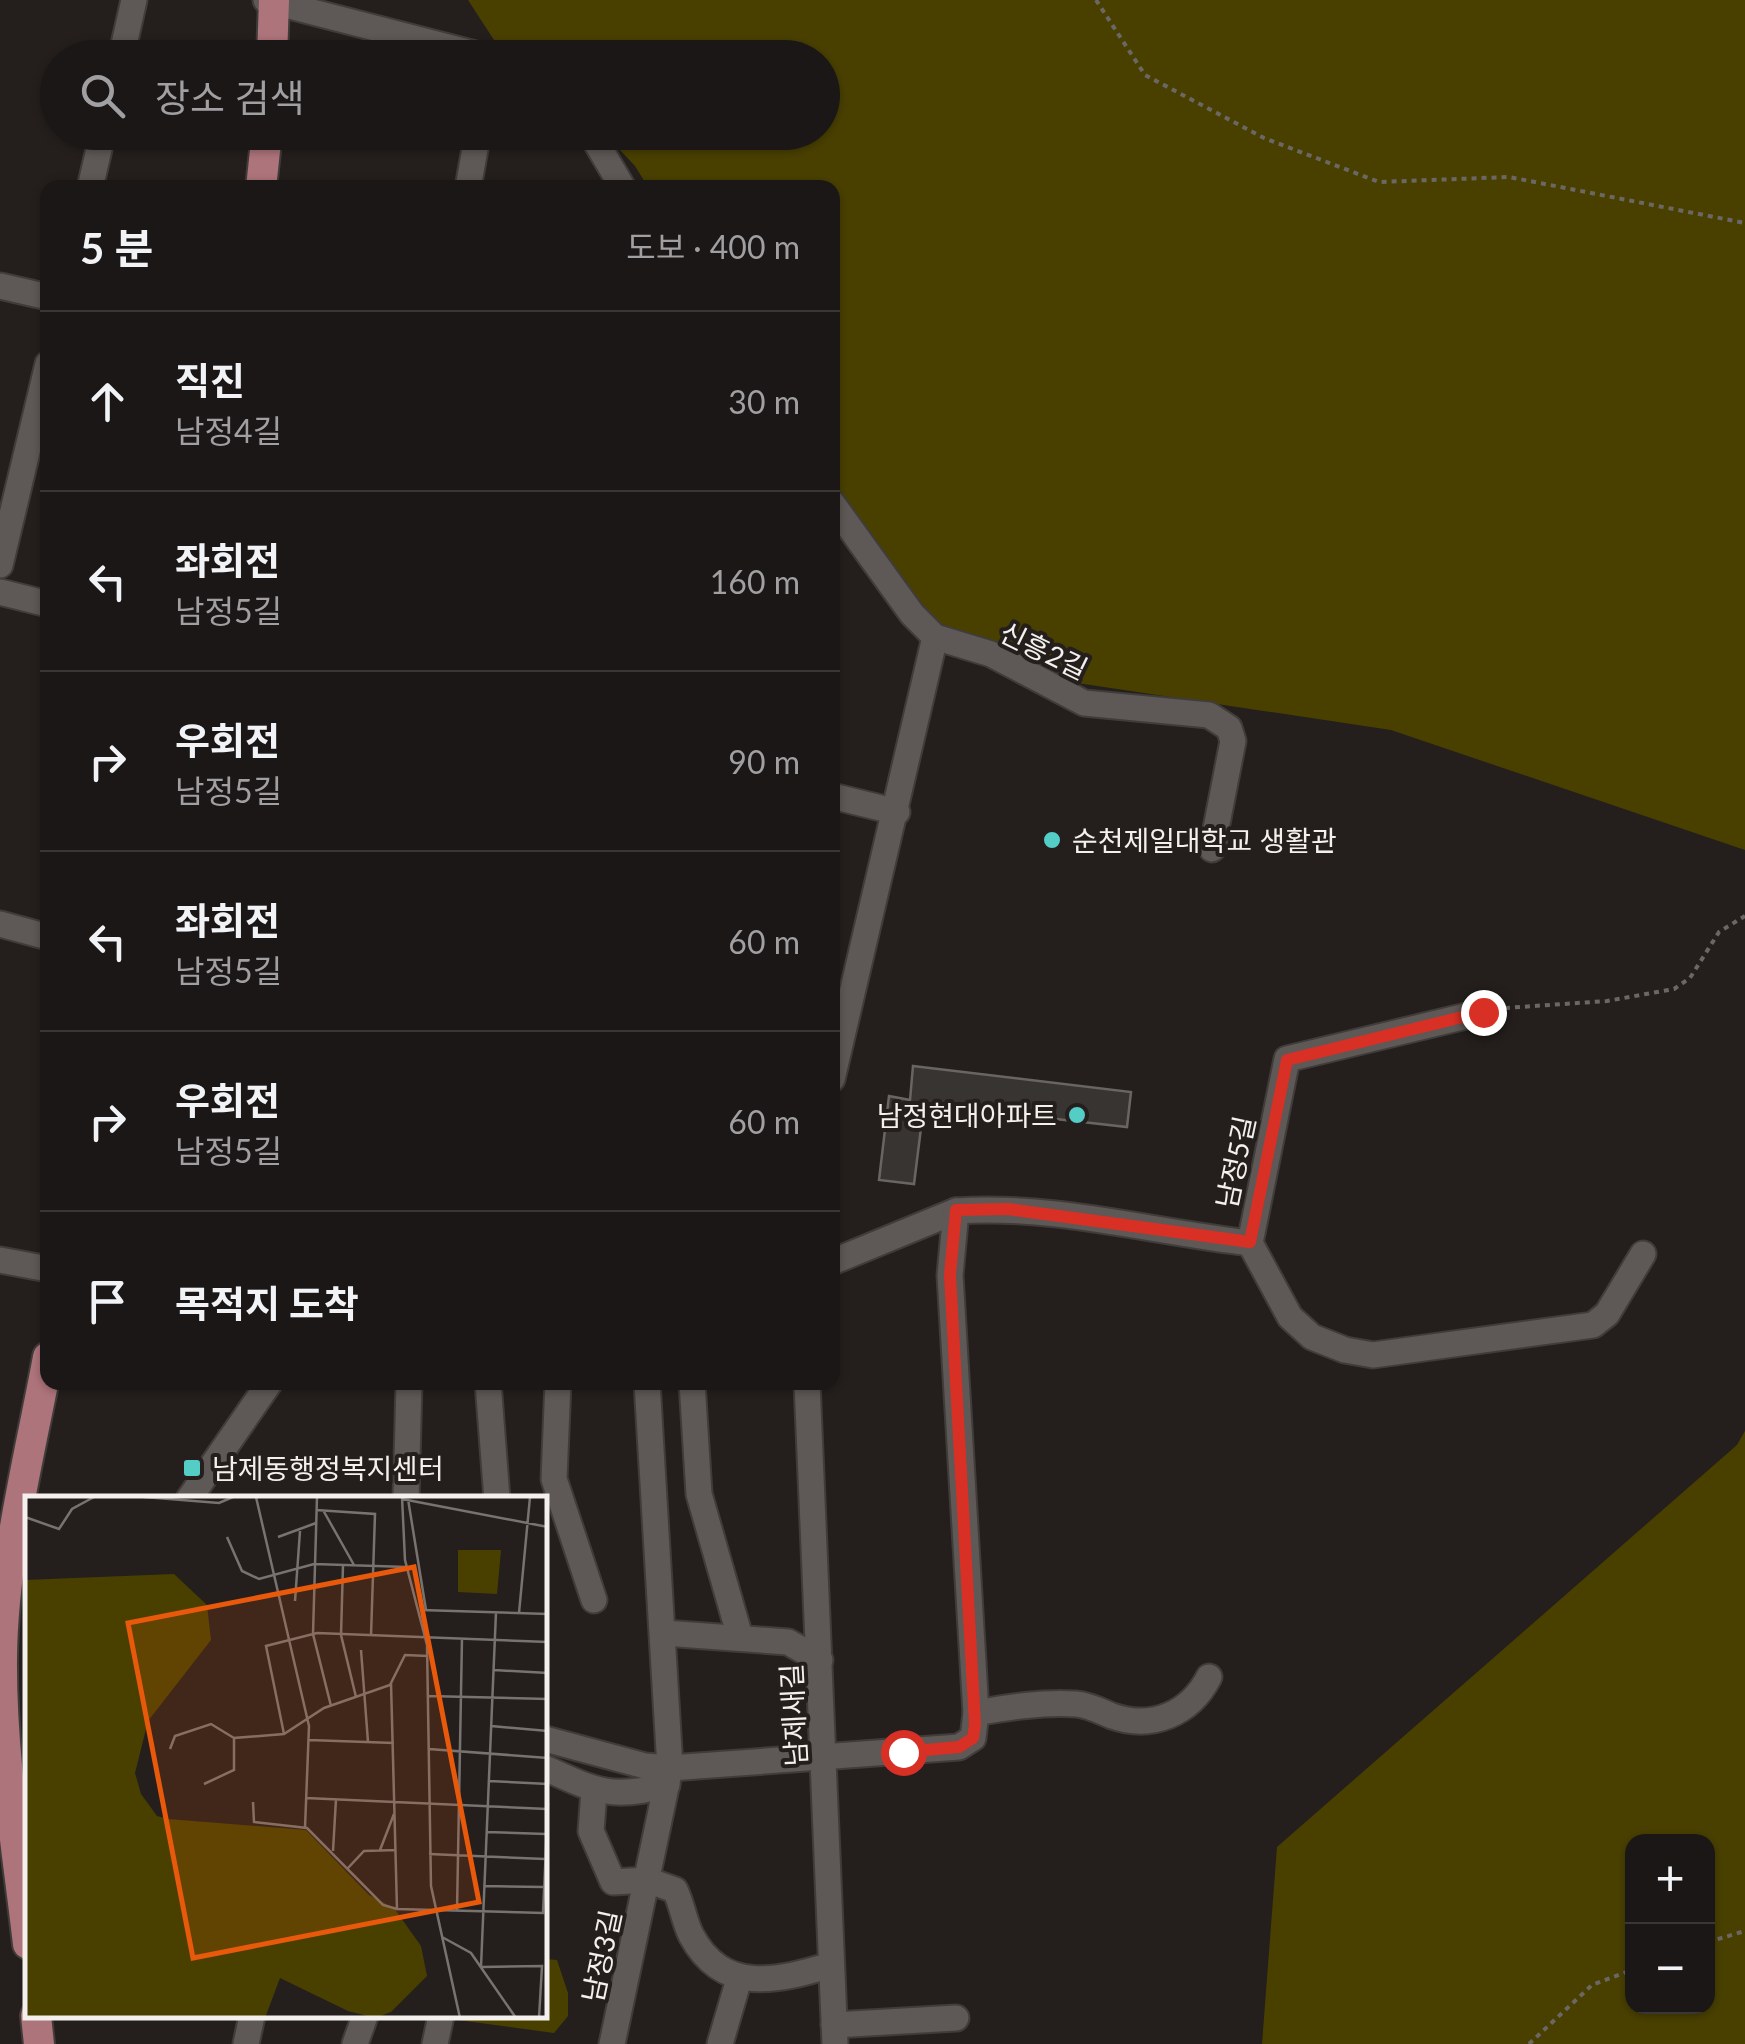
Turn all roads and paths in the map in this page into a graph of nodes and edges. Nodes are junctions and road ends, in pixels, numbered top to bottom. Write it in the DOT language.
graph roads {
  1 [pos="134,0"];
  2 [pos="272,0"];
  3 [pos="1096,0"];
  4 [pos="124,40"];
  5 [pos="272,40"];
  6 [pos="427,40"];
  7 [pos="99,150"];
  8 [pos="265,150"];
  9 [pos="475,150"];
  10 [pos="601,150"];
  11 [pos="92,180"];
  12 [pos="262,180"];
  13 [pos="469,180"];
  14 [pos="619,180"];
  15 [pos="1745,223"];
  16 [pos="0,286"];
  17 [pos="40,295"];
  18 [pos="40,398"];
  19 [pos="840,514"];
  20 [pos="0,565"];
  21 [pos="0,592"];
  22 [pos="40,602"];
  23 [pos="935,637"];
  24 [pos="840,798"];
  25 [pos="897,812"];
  26 [pos="1212,849"];
  27 [pos="1745,916"];
  28 [pos="0,924"];
  29 [pos="40,935"];
  30 [pos="844,995"];
  31 [pos="1483,1012"];
  32 [pos="840,1023"];
  33 [pos="956,1210"];
  34 [pos="1250,1242"];
  35 [pos="1644,1254"];
  36 [pos="840,1259"];
  37 [pos="0,1260"];
  38 [pos="40,1268"];
  39 [pos="43,1390"];
  40 [pos="263,1390"];
  41 [pos="409,1390"];
  42 [pos="489,1390"];
  43 [pos="558,1390"];
  44 [pos="648,1390"];
  45 [pos="692,1390"];
  46 [pos="807,1390"];
  47 [pos="25,1496"];
  48 [pos="191,1496"];
  49 [pos="406,1496"];
  50 [pos="497,1496"];
  51 [pos="24,1504"];
  52 [pos="594,1600"];
  53 [pos="11,1615"];
  54 [pos="664,1633"];
  55 [pos="740,1637"];
  56 [pos="820,1660"];
  57 [pos="1209,1677"];
  58 [pos="976,1713"];
  59 [pos="16,1714"];
  60 [pos="548,1740"];
  61 [pos="825,1758"];
  62 [pos="548,1769"];
  63 [pos="668,1776"];
  64 [pos="5,1783"];
  65 [pos="594,1791"];
  66 [pos="647,1880"];
  67 [pos="25,1923"];
  68 [pos="1745,1931"];
  69 [pos="1715,1938"];
  70 [pos="831,1965"];
  71 [pos="1625,1973"];
  72 [pos="738,1980"];
  73 [pos="956,2018"];
  74 [pos="36,2019"];
  75 [pos="251,2019"];
  76 [pos="364,2019"];
  77 [pos="440,2019"];
  78 [pos="834,2034"];
  79 [pos="39,2044"];
  80 [pos="246,2044"];
  81 [pos="356,2044"];
  82 [pos="435,2044"];
  83 [pos="612,2044"];
  84 [pos="720,2044"];
  85 [pos="1530,2044"];
  1 -- 4 [label="street"];
  2 -- 5 [label="main road"];
  2 -- 6 [label="street"];
  3 -- 15 [label="path"];
  7 -- 11 [label="street"];
  8 -- 12 [label="main road"];
  9 -- 13 [label="street"];
  10 -- 14 [label="street"];
  16 -- 17 [label="street"];
  18 -- 20 [label="street"];
  19 -- 23 [label="street"];
  21 -- 22 [label="street"];
  23 -- 25 [label="street"];
  23 -- 26 [label="street, 신흥2길"];
  24 -- 25 [label="street"];
  25 -- 30 [label="street"];
  27 -- 31 [label="path"];
  28 -- 29 [label="street"];
  30 -- 32 [label="street"];
  31 -- 34 [label="street, 남정5길"];
  33 -- 34 [label="street, 남정5길"];
  33 -- 36 [label="street, 남정5길"];
  33 -- 58 [label="street"];
  34 -- 35 [label="street"];
  37 -- 38 [label="street"];
  39 -- 47 [label="main road"];
  40 -- 48 [label="street"];
  41 -- 49 [label="street"];
  42 -- 50 [label="street"];
  43 -- 52 [label="street"];
  44 -- 54 [label="street"];
  45 -- 55 [label="street"];
  46 -- 56 [label="street, 남제새길"];
  51 -- 53 [label="main road"];
  53 -- 59 [label="main road"];
  54 -- 55 [label="street"];
  54 -- 63 [label="street"];
  55 -- 56 [label="street"];
  56 -- 61 [label="street, 남제새길"];
  57 -- 58 [label="street"];
  58 -- 61 [label="street"];
  59 -- 64 [label="main road"];
  60 -- 63 [label="street"];
  61 -- 63 [label="street"];
  61 -- 70 [label="street, 남제새길"];
  62 -- 65 [label="street"];
  63 -- 65 [label="street"];
  63 -- 66 [label="street, 남정3길"];
  64 -- 67 [label="main road"];
  65 -- 66 [label="street"];
  66 -- 72 [label="street"];
  66 -- 83 [label="street, 남정3길"];
  68 -- 69 [label="path"];
  70 -- 72 [label="street"];
  70 -- 78 [label="street, 남제새길"];
  71 -- 85 [label="path"];
  72 -- 84 [label="street"];
  73 -- 78 [label="street"];
  74 -- 79 [label="main road"];
  75 -- 80 [label="street"];
  76 -- 81 [label="street"];
  77 -- 82 [label="street"];
}
